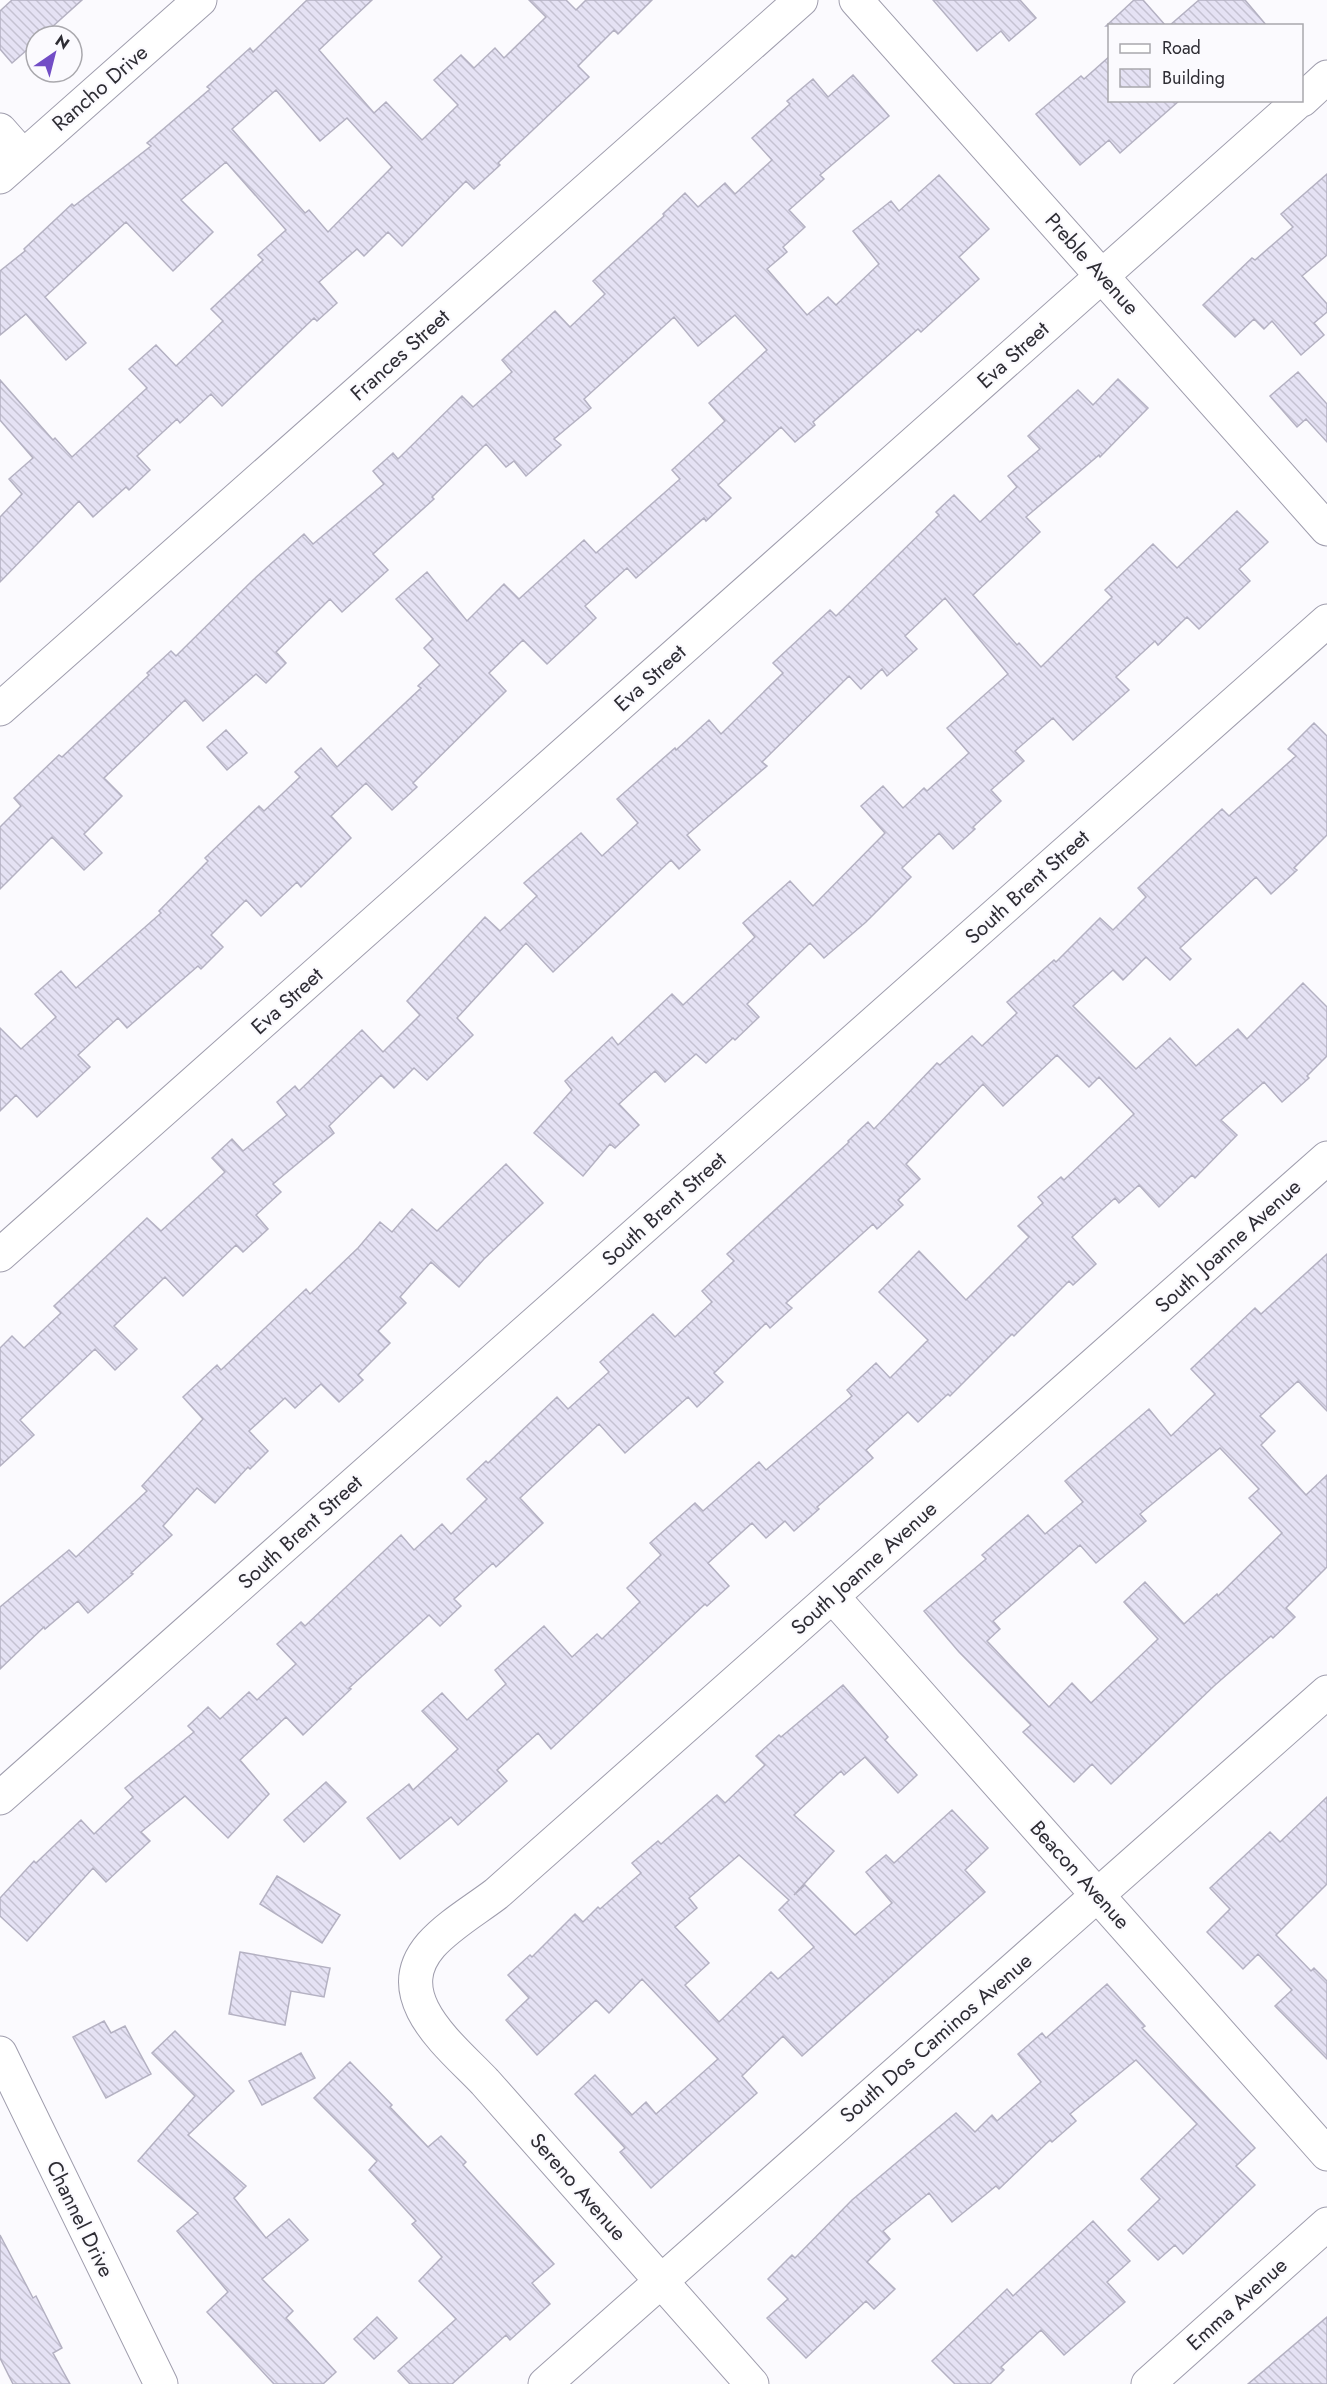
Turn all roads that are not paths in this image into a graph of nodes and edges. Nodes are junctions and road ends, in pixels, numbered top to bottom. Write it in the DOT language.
graph roads {
  1 [pos="200,0"];
  2 [pos="801,0"];
  3 [pos="856,0"];
  4 [pos="1327,77"];
  5 [pos="1303,98"];
  6 [pos="1299,102"];
  7 [pos="0,130"];
  8 [pos="12,166"];
  9 [pos="1102,276"];
  10 [pos="1327,529"];
  11 [pos="1327,621"];
  12 [pos="0,709"];
  13 [pos="1327,1158"];
  14 [pos="0,1256"];
  15 [pos="832,1597"];
  16 [pos="1327,1692"];
  17 [pos="0,1798"];
  18 [pos="1097,1895"];
  19 [pos="414,1984"];
  20 [pos="0,2053"];
  21 [pos="1327,2154"];
  22 [pos="1327,2224"];
  23 [pos="661,2281"];
  24 [pos="160,2384"];
  25 [pos="545,2384"];
  26 [pos="752,2384"];
  27 [pos="1148,2384"];
  1 -- 8 [label="street, Rancho Drive"];
  2 -- 12 [label="street, Frances Street"];
  3 -- 9 [label="street, Preble Avenue"];
  4 -- 5 [label="street, Eva Street"];
  6 -- 9 [label="street, Eva Street"];
  7 -- 8 [label="street"];
  9 -- 10 [label="street, Preble Avenue"];
  9 -- 14 [label="street, Eva Street"];
  11 -- 17 [label="street, South Brent Street"];
  13 -- 15 [label="street, South Joanne Avenue"];
  15 -- 18 [label="street, Beacon Avenue"];
  15 -- 19 [label="street, South Joanne Avenue"];
  16 -- 18 [label="street, South Dos Caminos Avenue"];
  18 -- 21 [label="street, Beacon Avenue"];
  18 -- 23 [label="street, South Dos Caminos Avenue"];
  19 -- 23 [label="street, Sereno Avenue"];
  20 -- 24 [label="street, Channel Drive"];
  22 -- 27 [label="street, Emma Avenue"];
  23 -- 25 [label="street, South Dos Caminos Avenue"];
  23 -- 26 [label="street, Sereno Avenue"];
}
